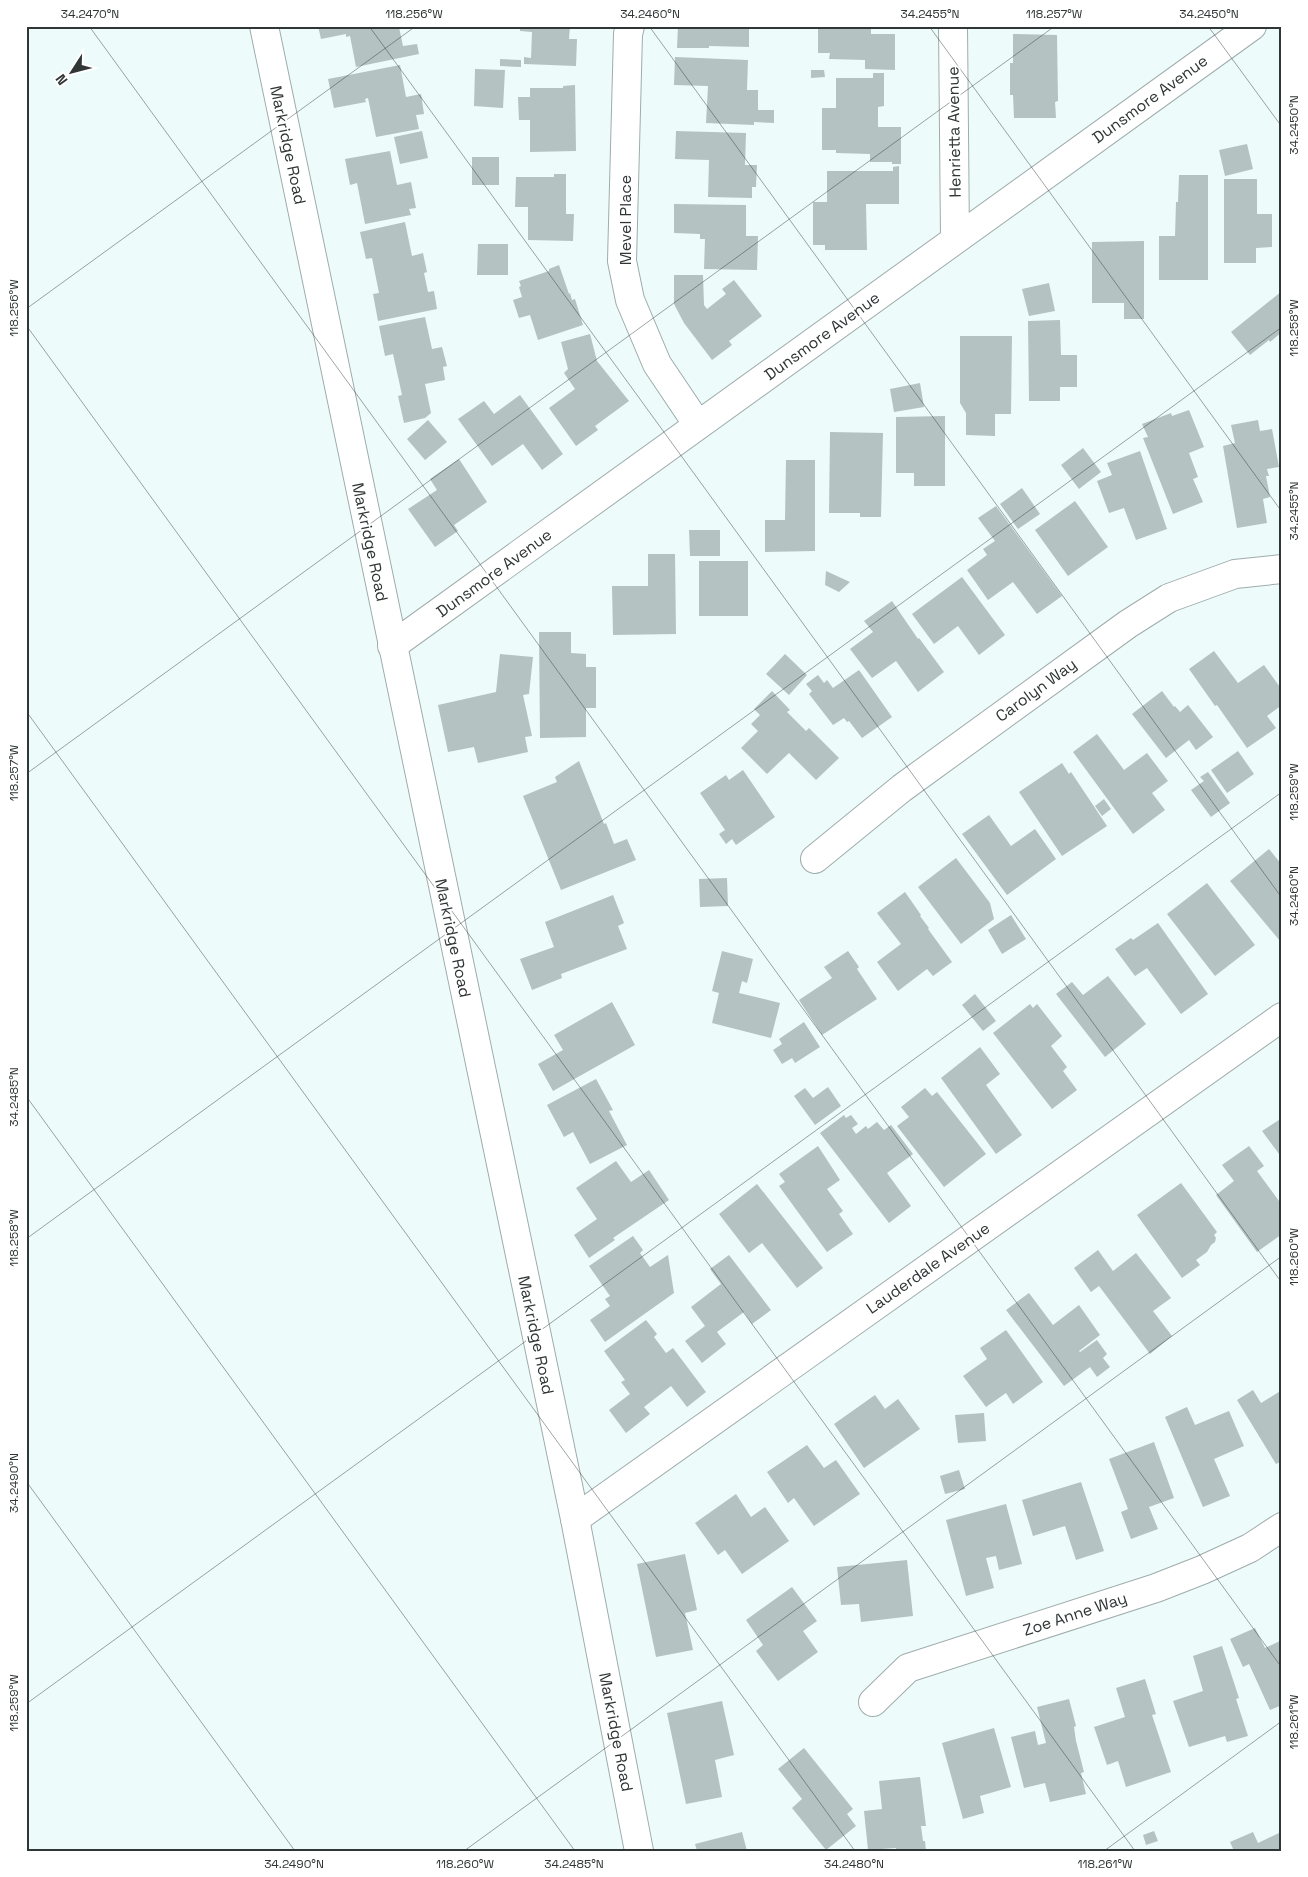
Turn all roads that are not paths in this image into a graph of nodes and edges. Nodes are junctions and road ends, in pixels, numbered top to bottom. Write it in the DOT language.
graph roads {
  1 [pos="264,26"];
  2 [pos="630,26"];
  3 [pos="953,26"];
  4 [pos="1252,26"];
  5 [pos="955,238"];
  6 [pos="698,425"];
  7 [pos="1282,569"];
  8 [pos="392,646"];
  9 [pos="815,860"];
  10 [pos="1282,1017"];
  11 [pos="575,1520"];
  12 [pos="1282,1528"];
  13 [pos="873,1702"];
  14 [pos="639,1851"];
  1 -- 8 [label="street, Markridge Road"];
  2 -- 6 [label="street, Mevel Place"];
  3 -- 5 [label="street, Henrietta Avenue"];
  4 -- 5 [label="street, Dunsmore Avenue"];
  5 -- 6 [label="street, Dunsmore Avenue"];
  6 -- 8 [label="street, Dunsmore Avenue"];
  7 -- 9 [label="street, Carolyn Way"];
  8 -- 11 [label="street, Markridge Road"];
  10 -- 11 [label="street, Lauderdale Avenue"];
  11 -- 14 [label="street, Markridge Road"];
  12 -- 13 [label="street, Zoe Anne Way"];
}
